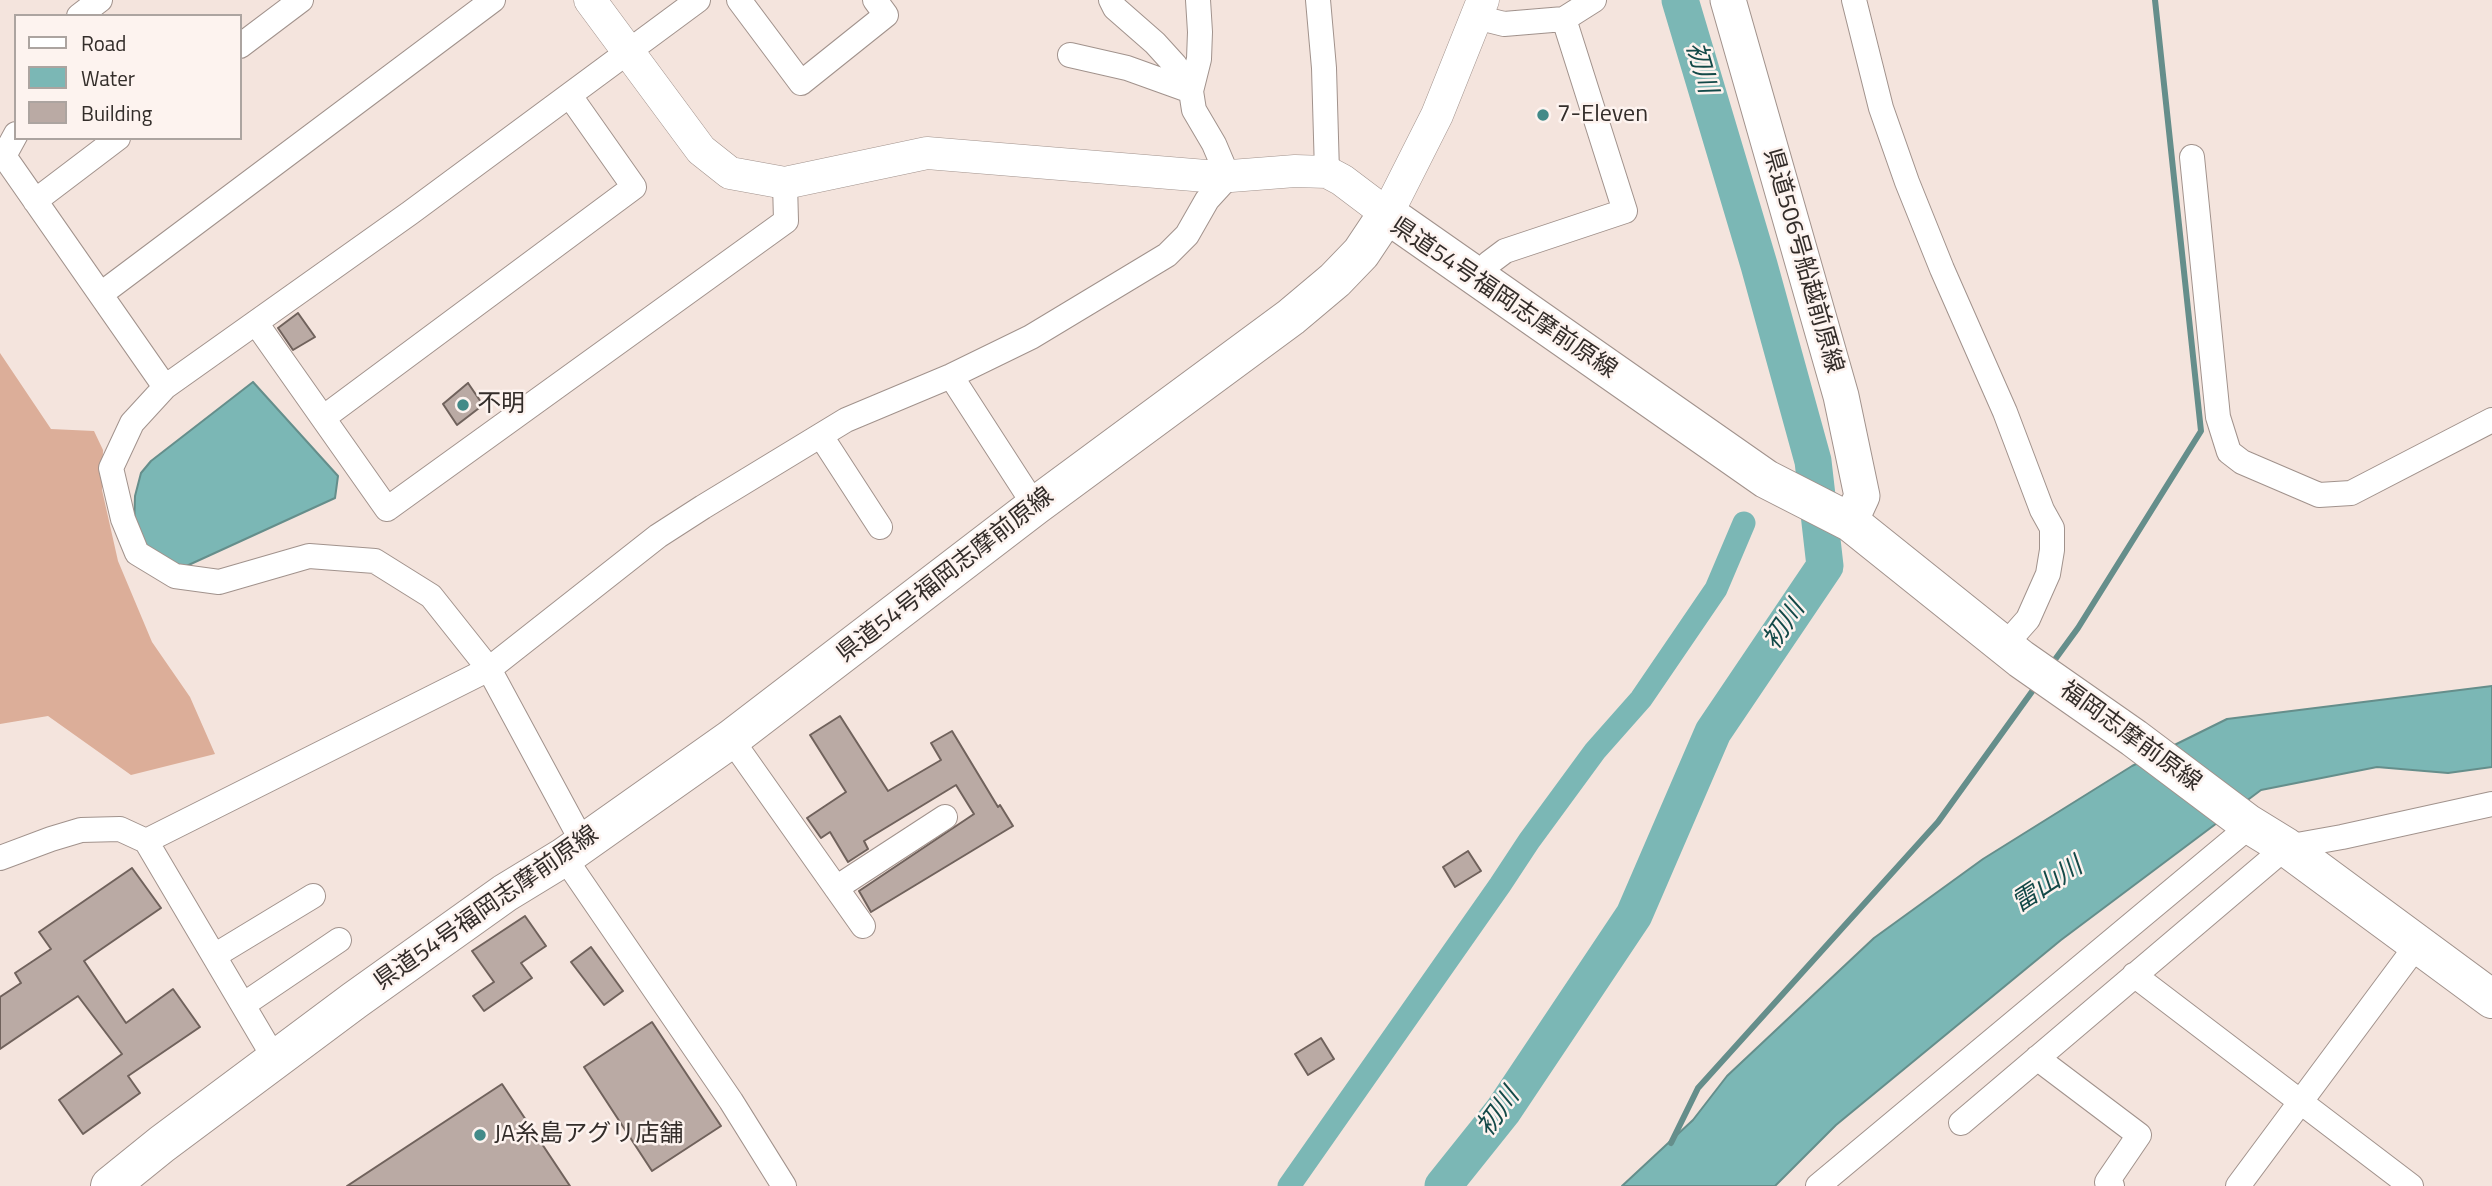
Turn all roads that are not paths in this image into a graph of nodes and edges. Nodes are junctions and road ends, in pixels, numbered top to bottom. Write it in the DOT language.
graph roads {
  1 [pos="100,0"];
  2 [pos="301,0"];
  3 [pos="493,0"];
  4 [pos="590,0"];
  5 [pos="698,0"];
  6 [pos="739,0"];
  7 [pos="875,0"];
  8 [pos="1111,0"];
  9 [pos="1198,0"];
  10 [pos="1318,0"];
  11 [pos="1594,0"];
  12 [pos="1728,0"];
  13 [pos="1854,0"];
  14 [pos="1479,8"];
  15 [pos="82,14"];
  16 [pos="1564,19"];
  17 [pos="242,44"];
  18 [pos="629,52"];
  19 [pos="1070,55"];
  20 [pos="1191,91"];
  21 [pos="570,96"];
  22 [pos="14,138"];
  23 [pos="115,140"];
  24 [pos="2192,157"];
  25 [pos="1327,172"];
  26 [pos="1228,177"];
  27 [pos="785,183"];
  28 [pos="35,201"];
  29 [pos="1387,214"];
  30 [pos="1476,278"];
  31 [pos="101,294"];
  32 [pos="256,323"];
  33 [pos="951,376"];
  34 [pos="165,387"];
  35 [pos="323,418"];
  36 [pos="2492,420"];
  37 [pos="821,436"];
  38 [pos="1766,480"];
  39 [pos="1035,506"];
  40 [pos="1850,522"];
  41 [pos="880,527"];
  42 [pos="2013,652"];
  43 [pos="489,669"];
  44 [pos="731,739"];
  45 [pos="2492,804"];
  46 [pos="945,817"];
  47 [pos="2246,822"];
  48 [pos="146,841"];
  49 [pos="2286,847"];
  50 [pos="574,850"];
  51 [pos="0,858"];
  52 [pos="836,888"];
  53 [pos="313,896"];
  54 [pos="863,926"];
  55 [pos="339,940"];
  56 [pos="2417,945"];
  57 [pos="214,956"];
  58 [pos="2134,975"];
  59 [pos="2492,999"];
  60 [pos="243,1005"];
  61 [pos="2037,1058"];
  62 [pos="276,1061"];
  63 [pos="2301,1101"];
  64 [pos="1961,1123"];
  65 [pos="110,1186"];
  66 [pos="784,1186"];
  67 [pos="1818,1186"];
  68 [pos="2112,1186"];
  69 [pos="2238,1186"];
  70 [pos="2411,1186"];
  1 -- 15 [label="street"];
  2 -- 17 [label="street"];
  3 -- 31 [label="street"];
  4 -- 18 [label="street"];
  5 -- 18 [label="street"];
  6 -- 7 [label="street"];
  8 -- 20 [label="street"];
  9 -- 20 [label="street"];
  10 -- 25 [label="street"];
  11 -- 16 [label="street"];
  12 -- 40 [label="main road, 県道506号船越前原線"];
  13 -- 42 [label="street"];
  14 -- 16 [label="street"];
  14 -- 29 [label="street"];
  16 -- 30 [label="street"];
  18 -- 21 [label="street"];
  18 -- 27 [label="street"];
  19 -- 20 [label="street"];
  20 -- 26 [label="street"];
  21 -- 32 [label="street"];
  21 -- 35 [label="street"];
  22 -- 28 [label="street"];
  23 -- 28 [label="street"];
  24 -- 36 [label="street"];
  25 -- 26 [label="street"];
  25 -- 29 [label="street"];
  26 -- 27 [label="street"];
  26 -- 33 [label="street"];
  27 -- 35 [label="street"];
  28 -- 31 [label="street"];
  29 -- 30 [label="main road, 県道54号福岡志摩前原線"];
  29 -- 39 [label="main road, 県道54号福岡志摩前原線"];
  30 -- 38 [label="main road, 県道54号福岡志摩前原線"];
  31 -- 34 [label="street"];
  32 -- 34 [label="street"];
  32 -- 35 [label="street"];
  33 -- 37 [label="street"];
  33 -- 39 [label="street"];
  34 -- 43 [label="street"];
  37 -- 41 [label="street"];
  37 -- 43 [label="street"];
  38 -- 40 [label="main road, 福岡志摩前原線"];
  39 -- 44 [label="main road, 県道54号福岡志摩前原線"];
  40 -- 42 [label="main road, 福岡志摩前原線"];
  42 -- 47 [label="main road, 福岡志摩前原線"];
  43 -- 48 [label="street"];
  43 -- 50 [label="street"];
  44 -- 50 [label="main road, 県道54号福岡志摩前原線"];
  44 -- 52 [label="street"];
  45 -- 49 [label="street"];
  46 -- 52 [label="street"];
  47 -- 49 [label="main road, 福岡志摩前原線"];
  47 -- 67 [label="street"];
  48 -- 51 [label="street"];
  48 -- 57 [label="street"];
  49 -- 56 [label="main road, 福岡志摩前原線"];
  49 -- 58 [label="street"];
  50 -- 62 [label="main road, 県道54号福岡志摩前原線"];
  50 -- 66 [label="street"];
  52 -- 54 [label="street"];
  53 -- 57 [label="street"];
  55 -- 60 [label="street"];
  56 -- 59 [label="main road, 福岡志摩前原線"];
  56 -- 63 [label="street"];
  57 -- 60 [label="street"];
  58 -- 61 [label="street"];
  58 -- 63 [label="street"];
  60 -- 62 [label="street"];
  61 -- 64 [label="street"];
  61 -- 68 [label="street"];
  62 -- 65 [label="main road, 県道54号福岡志摩前原線"];
  63 -- 69 [label="street"];
  63 -- 70 [label="street"];
}
